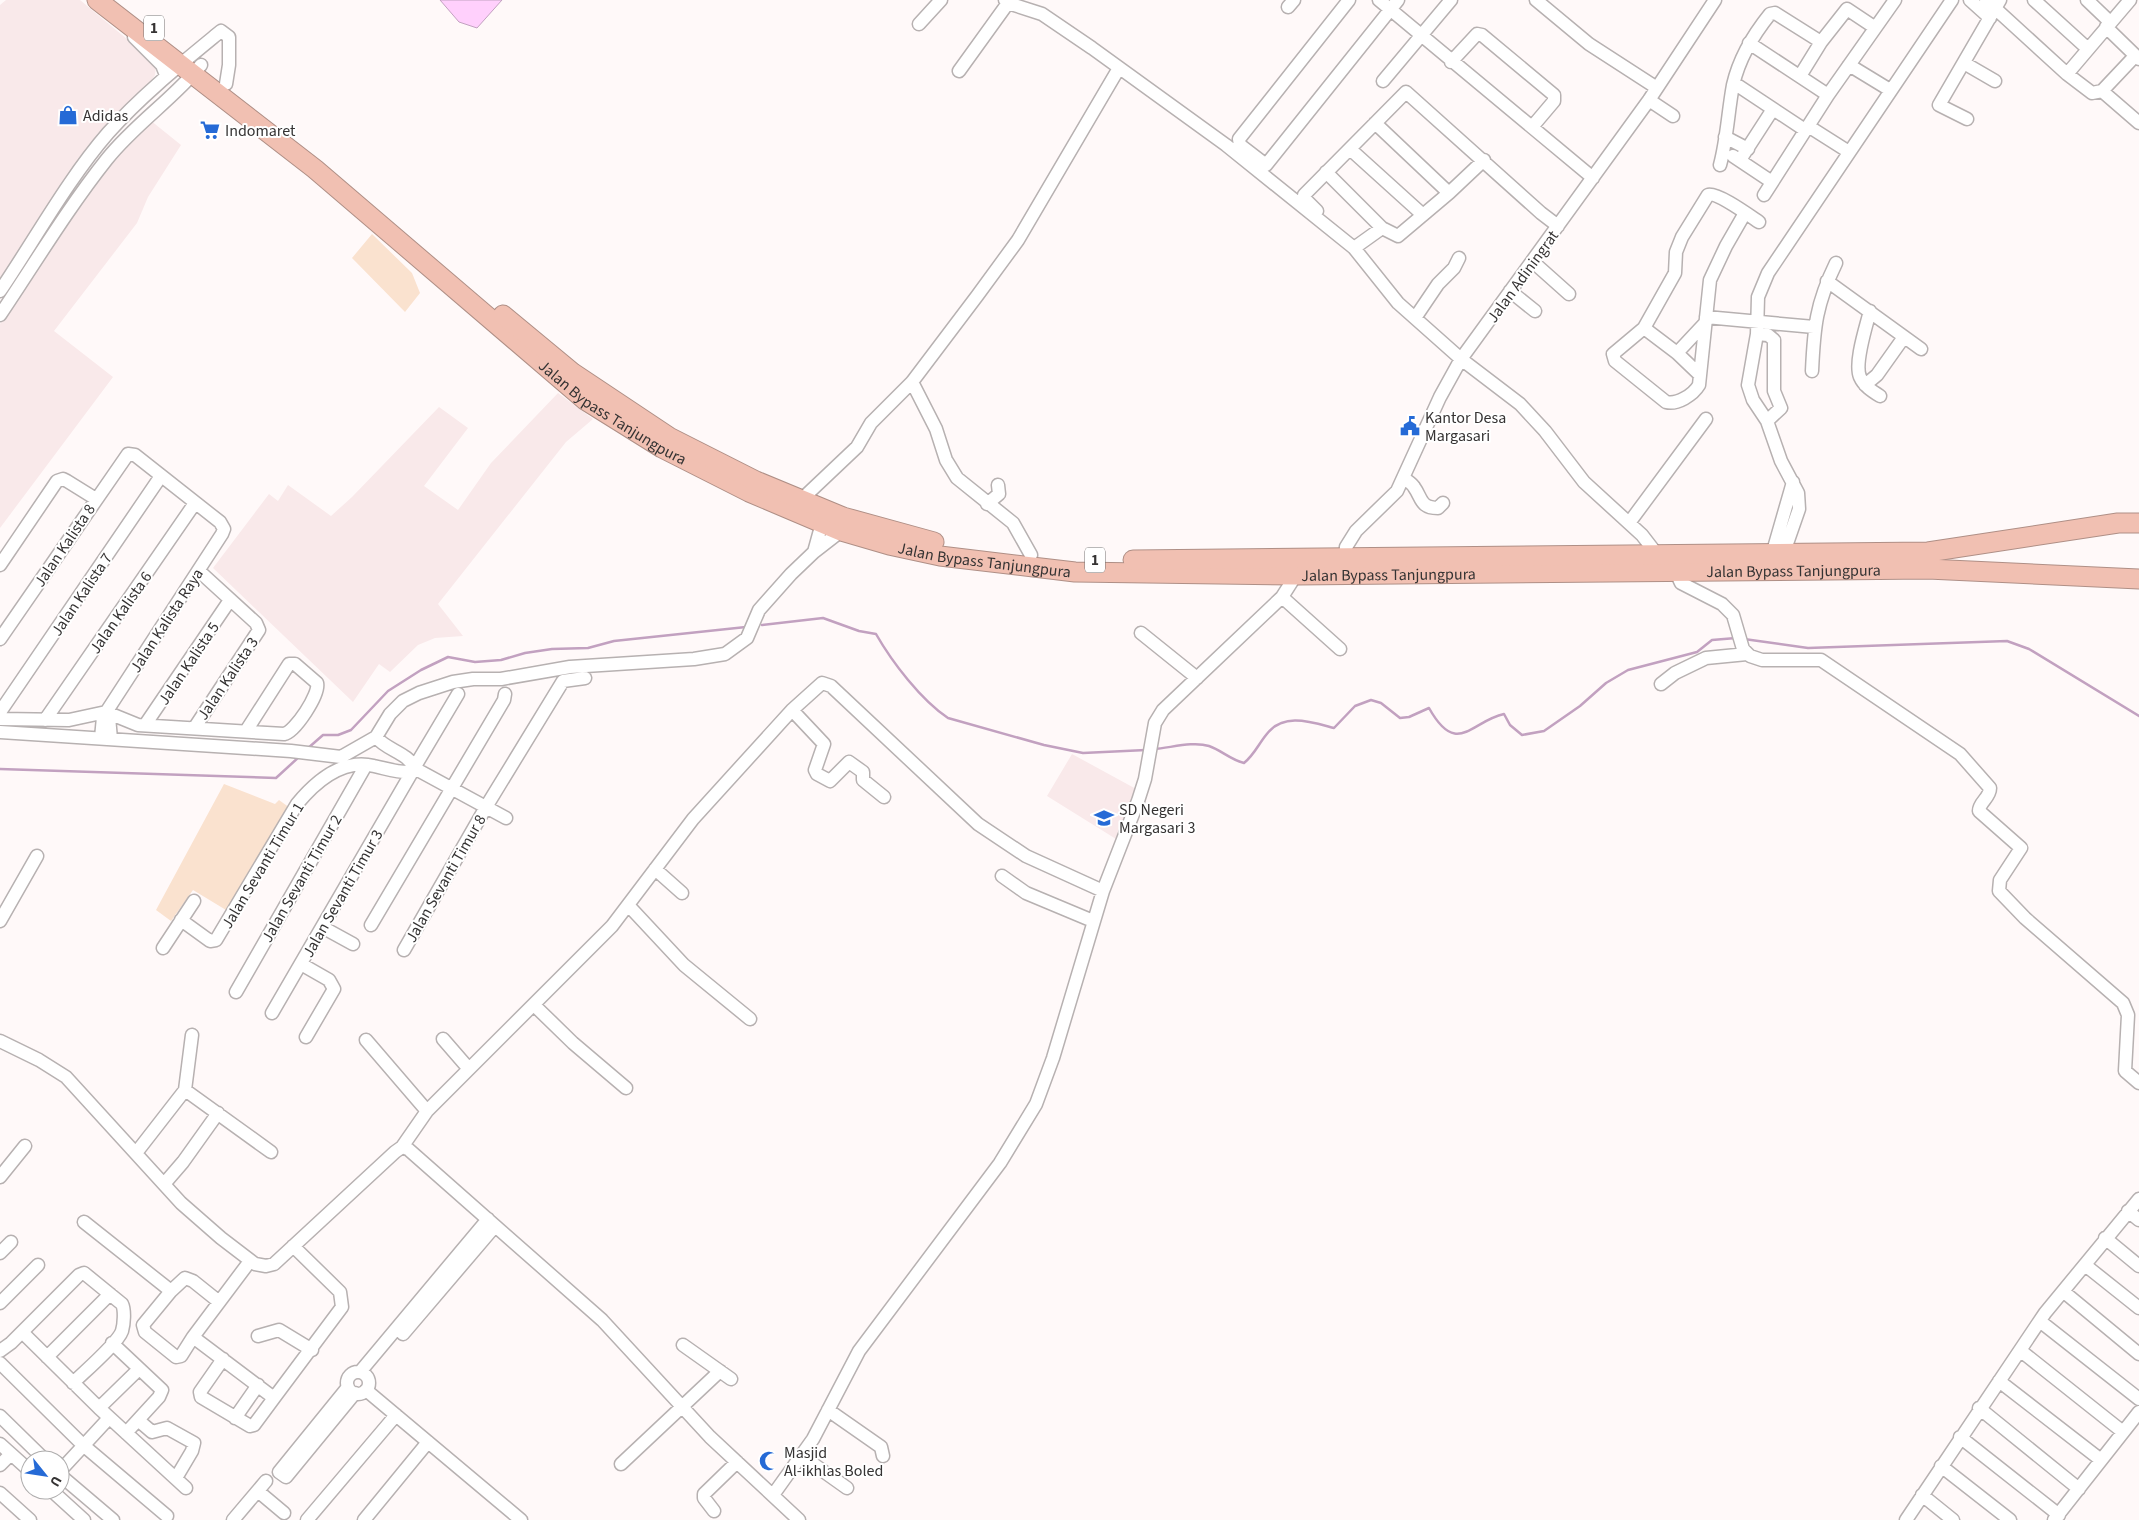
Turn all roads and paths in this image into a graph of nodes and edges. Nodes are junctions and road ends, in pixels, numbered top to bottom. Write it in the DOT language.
graph roads {
  1 [pos="97,0"];
  2 [pos="117,0"];
  3 [pos="941,0"];
  4 [pos="1349,0"];
  5 [pos="1379,0"];
  6 [pos="1451,0"];
  7 [pos="1536,0"];
  8 [pos="1716,0"];
  9 [pos="1895,0"];
  10 [pos="1952,0"];
  11 [pos="1970,0"];
  12 [pos="2034,0"];
  13 [pos="2088,0"];
  14 [pos="2130,0"];
  15 [pos="1006,2"];
  16 [pos="1394,5"];
  17 [pos="1993,7"];
  18 [pos="124,20"];
  19 [pos="919,24"];
  20 [pos="2108,25"];
  21 [pos="1874,26"];
  22 [pos="1423,36"];
  23 [pos="1820,42"];
  24 [pos="1749,43"];
  25 [pos="2088,49"];
  26 [pos="2137,58"];
  27 [pos="1452,62"];
  28 [pos="1964,62"];
  29 [pos="1849,65"];
  30 [pos="194,66"];
  31 [pos="1119,68"];
  32 [pos="959,70"];
  33 [pos="2067,74"];
  34 [pos="166,75"];
  35 [pos="1800,76"];
  36 [pos="1383,81"];
  37 [pos="1994,81"];
  38 [pos="1734,83"];
  39 [pos="226,84"];
  40 [pos="1657,88"];
  41 [pos="1890,90"];
  42 [pos="2102,91"];
  43 [pos="1828,95"];
  44 [pos="1649,100"];
  45 [pos="1773,109"];
  46 [pos="1673,116"];
  47 [pos="1966,119"];
  48 [pos="1375,123"];
  49 [pos="2139,123"];
  50 [pos="1532,127"];
  51 [pos="1807,128"];
  52 [pos="1725,136"];
  53 [pos="1350,149"];
  54 [pos="1748,149"];
  55 [pos="1724,150"];
  56 [pos="1849,152"];
  57 [pos="1740,160"];
  58 [pos="1480,163"];
  59 [pos="1720,165"];
  60 [pos="1326,172"];
  61 [pos="1593,178"];
  62 [pos="1772,182"];
  63 [pos="1449,194"];
  64 [pos="1764,195"];
  65 [pos="1745,213"];
  66 [pos="1423,215"];
  67 [pos="1759,222"];
  68 [pos="1382,228"];
  69 [pos="1555,229"];
  70 [pos="1355,247"];
  71 [pos="1459,258"];
  72 [pos="1532,261"];
  73 [pos="1836,263"];
  74 [pos="1827,281"];
  75 [pos="3,286"];
  76 [pos="18,289"];
  77 [pos="1510,291"];
  78 [pos="1569,294"];
  79 [pos="1535,311"];
  80 [pos="1870,311"];
  81 [pos="0,316"];
  82 [pos="1415,318"];
  83 [pos="1706,320"];
  84 [pos="1814,327"];
  85 [pos="1644,328"];
  86 [pos="1757,328"];
  87 [pos="1904,337"];
  88 [pos="1921,349"];
  89 [pos="1677,353"];
  90 [pos="1462,359"];
  91 [pos="1812,371"];
  92 [pos="1700,374"];
  93 [pos="912,382"];
  94 [pos="1865,385"];
  95 [pos="1880,396"];
  96 [pos="1706,418"];
  97 [pos="1767,421"];
  98 [pos="161,476"];
  99 [pos="1404,478"];
  100 [pos="998,485"];
  101 [pos="96,499"];
  102 [pos="801,500"];
  103 [pos="195,503"];
  104 [pos="1443,503"];
  105 [pos="986,504"];
  106 [pos="822,523"];
  107 [pos="1629,523"];
  108 [pos="2118,523"];
  109 [pos="2139,523"];
  110 [pos="841,531"];
  111 [pos="2139,535"];
  112 [pos="814,552"];
  113 [pos="1031,555"];
  114 [pos="1778,555"];
  115 [pos="1659,556"];
  116 [pos="1345,558"];
  117 [pos="2139,563"];
  118 [pos="0,565"];
  119 [pos="1675,570"];
  120 [pos="199,571"];
  121 [pos="1296,575"];
  122 [pos="2116,578"];
  123 [pos="2139,578"];
  124 [pos="1282,597"];
  125 [pos="230,600"];
  126 [pos="1141,633"];
  127 [pos="0,639"];
  128 [pos="1340,649"];
  129 [pos="1745,651"];
  130 [pos="585,678"];
  131 [pos="1198,678"];
  132 [pos="1661,684"];
  133 [pos="458,694"];
  134 [pos="505,694"];
  135 [pos="792,710"];
  136 [pos="0,712"];
  137 [pos="106,712"];
  138 [pos="0,718"];
  139 [pos="45,720"];
  140 [pos="145,725"];
  141 [pos="195,727"];
  142 [pos="246,731"];
  143 [pos="0,732"];
  144 [pos="376,737"];
  145 [pos="106,739"];
  146 [pos="366,765"];
  147 [pos="413,770"];
  148 [pos="452,788"];
  149 [pos="884,797"];
  150 [pos="486,806"];
  151 [pos="506,818"];
  152 [pos="37,856"];
  153 [pos="655,869"];
  154 [pos="1002,876"];
  155 [pos="1103,891"];
  156 [pos="682,893"];
  157 [pos="194,901"];
  158 [pos="628,905"];
  159 [pos="181,920"];
  160 [pos="0,921"];
  161 [pos="1093,921"];
  162 [pos="371,924"];
  163 [pos="322,927"];
  164 [pos="353,944"];
  165 [pos="163,948"];
  166 [pos="404,950"];
  167 [pos="301,964"];
  168 [pos="236,992"];
  169 [pos="535,1006"];
  170 [pos="272,1013"];
  171 [pos="750,1019"];
  172 [pos="192,1035"];
  173 [pos="306,1037"];
  174 [pos="443,1039"];
  175 [pos="366,1040"];
  176 [pos="0,1041"];
  177 [pos="469,1069"];
  178 [pos="2139,1083"];
  179 [pos="626,1088"];
  180 [pos="185,1090"];
  181 [pos="427,1111"];
  182 [pos="218,1112"];
  183 [pos="25,1146"];
  184 [pos="402,1147"];
  185 [pos="271,1152"];
  186 [pos="136,1153"];
  187 [pos="0,1177"];
  188 [pos="164,1184"];
  189 [pos="2139,1198"];
  190 [pos="2128,1210"];
  191 [pos="2139,1220"];
  192 [pos="84,1222"];
  193 [pos="492,1222"];
  194 [pos="2105,1238"];
  195 [pos="11,1242"];
  196 [pos="293,1246"];
  197 [pos="0,1254"];
  198 [pos="250,1260"];
  199 [pos="38,1266"];
  200 [pos="2085,1266"];
  201 [pos="2139,1266"];
  202 [pos="171,1291"];
  203 [pos="2064,1292"];
  204 [pos="110,1294"];
  205 [pos="218,1301"];
  206 [pos="0,1304"];
  207 [pos="2139,1308"];
  208 [pos="2041,1322"];
  209 [pos="22,1332"];
  210 [pos="258,1336"];
  211 [pos="193,1337"];
  212 [pos="112,1343"];
  213 [pos="682,1345"];
  214 [pos="312,1350"];
  215 [pos="0,1351"];
  216 [pos="2021,1351"];
  217 [pos="2139,1354"];
  218 [pos="47,1357"];
  219 [pos="223,1359"];
  220 [pos="0,1362"];
  221 [pos="139,1369"];
  222 [pos="720,1371"];
  223 [pos="363,1374"];
  224 [pos="731,1378"];
  225 [pos="2000,1381"];
  226 [pos="73,1383"];
  227 [pos="258,1385"];
  228 [pos="356,1390"];
  229 [pos="2138,1395"];
  230 [pos="274,1398"];
  231 [pos="683,1407"];
  232 [pos="99,1408"];
  233 [pos="1979,1408"];
  234 [pos="828,1410"];
  235 [pos="2139,1412"];
  236 [pos="396,1414"];
  237 [pos="0,1416"];
  238 [pos="109,1418"];
  239 [pos="235,1418"];
  240 [pos="138,1420"];
  241 [pos="2123,1432"];
  242 [pos="126,1433"];
  243 [pos="1960,1437"];
  244 [pos="428,1442"];
  245 [pos="0,1444"];
  246 [pos="84,1444"];
  247 [pos="35,1450"];
  248 [pos="10,1454"];
  249 [pos="802,1456"];
  250 [pos="883,1456"];
  251 [pos="70,1460"];
  252 [pos="2101,1460"];
  253 [pos="20,1462"];
  254 [pos="736,1462"];
  255 [pos="621,1464"];
  256 [pos="0,1465"];
  257 [pos="1941,1466"];
  258 [pos="176,1478"];
  259 [pos="266,1481"];
  260 [pos="70,1483"];
  261 [pos="186,1488"];
  262 [pos="847,1488"];
  263 [pos="2079,1489"];
  264 [pos="259,1492"];
  265 [pos="0,1493"];
  266 [pos="773,1495"];
  267 [pos="1922,1495"];
  268 [pos="62,1500"];
  269 [pos="714,1511"];
  270 [pos="284,1513"];
  271 [pos="167,1516"];
  272 [pos="2057,1517"];
  273 [pos="236,1519"];
  274 [pos="30,1520"];
  275 [pos="84,1520"];
  276 [pos="113,1520"];
  277 [pos="307,1520"];
  278 [pos="364,1520"];
  279 [pos="521,1520"];
  280 [pos="799,1520"];
  281 [pos="1906,1520"];
  282 [pos="1953,1520"];
  283 [pos="2010,1520"];
  1 -- 18 [label="highway, Jalan Bypass Tanjungpura / 1"];
  2 -- 30 [label="highway, Jalan Bypass Tanjungpura / 1"];
  3 -- 19 [label="street"];
  4 -- 16 [label="street"];
  5 -- 16 [label="street"];
  6 -- 22 [label="street"];
  7 -- 40 [label="street"];
  8 -- 40 [label="street, Jalan Adiningrat"];
  9 -- 21 [label="street"];
  10 -- 41 [label="street"];
  11 -- 17 [label="street"];
  12 -- 25 [label="street"];
  13 -- 20 [label="street"];
  14 -- 20 [label="street"];
  15 -- 31 [label="street"];
  15 -- 32 [label="street"];
  16 -- 22 [label="street"];
  17 -- 28 [label="street"];
  17 -- 33 [label="street"];
  18 -- 30 [label="highway, Jalan Bypass Tanjungpura / 1"];
  18 -- 34 [label="street"];
  20 -- 25 [label="street"];
  20 -- 26 [label="street"];
  21 -- 23 [label="street"];
  21 -- 29 [label="street"];
  22 -- 27 [label="street"];
  22 -- 36 [label="street"];
  23 -- 24 [label="street"];
  23 -- 35 [label="street"];
  24 -- 35 [label="street"];
  24 -- 38 [label="street"];
  25 -- 33 [label="street"];
  26 -- 42 [label="street"];
  27 -- 50 [label="street"];
  27 -- 50 [label="street"];
  28 -- 37 [label="street"];
  28 -- 47 [label="street"];
  29 -- 41 [label="street"];
  29 -- 43 [label="street"];
  30 -- 34 [label="street"];
  30 -- 39 [label="highway, Jalan Bypass Tanjungpura / 1"];
  30 -- 39 [label="street"];
  30 -- 76 [label="street"];
  30 -- 106 [label="highway, Jalan Bypass Tanjungpura / 1"];
  31 -- 70 [label="street"];
  31 -- 93 [label="street"];
  33 -- 42 [label="street"];
  34 -- 75 [label="street"];
  35 -- 43 [label="street"];
  38 -- 45 [label="street"];
  38 -- 52 [label="street"];
  39 -- 102 [label="highway, Jalan Bypass Tanjungpura / 1"];
  40 -- 44 [label="street, Jalan Adiningrat"];
  41 -- 56 [label="street"];
  42 -- 49 [label="street"];
  43 -- 51 [label="street"];
  44 -- 46 [label="street"];
  44 -- 61 [label="street, Jalan Adiningrat"];
  45 -- 51 [label="street"];
  45 -- 54 [label="street"];
  48 -- 53 [label="street"];
  48 -- 58 [label="street"];
  48 -- 63 [label="street"];
  50 -- 61 [label="street"];
  51 -- 56 [label="street"];
  51 -- 62 [label="street"];
  52 -- 54 [label="street"];
  52 -- 55 [label="street"];
  53 -- 60 [label="street"];
  53 -- 66 [label="street"];
  54 -- 57 [label="street"];
  55 -- 57 [label="street"];
  55 -- 59 [label="street"];
  56 -- 86 [label="street"];
  57 -- 62 [label="street"];
  58 -- 63 [label="street"];
  58 -- 69 [label="street"];
  60 -- 68 [label="street"];
  60 -- 70 [label="street"];
  61 -- 69 [label="street, Jalan Adiningrat"];
  62 -- 64 [label="street"];
  63 -- 66 [label="street"];
  65 -- 67 [label="street"];
  65 -- 83 [label="street"];
  65 -- 85 [label="street"];
  66 -- 68 [label="street"];
  68 -- 70 [label="street"];
  69 -- 72 [label="street, Jalan Adiningrat"];
  70 -- 82 [label="street"];
  71 -- 82 [label="street"];
  72 -- 77 [label="street, Jalan Adiningrat"];
  72 -- 78 [label="street"];
  73 -- 74 [label="street"];
  74 -- 80 [label="street"];
  74 -- 84 [label="street"];
  75 -- 76 [label="street"];
  76 -- 81 [label="street"];
  77 -- 79 [label="street"];
  77 -- 90 [label="street, Jalan Adiningrat"];
  80 -- 87 [label="street"];
  80 -- 94 [label="street"];
  82 -- 90 [label="street"];
  83 -- 86 [label="street"];
  83 -- 89 [label="street"];
  83 -- 92 [label="street"];
  84 -- 86 [label="street"];
  84 -- 91 [label="street"];
  85 -- 89 [label="street"];
  85 -- 92 [label="street"];
  86 -- 97 [label="street"];
  86 -- 97 [label="street"];
  87 -- 88 [label="street"];
  87 -- 94 [label="street"];
  89 -- 92 [label="street"];
  90 -- 99 [label="street, Jalan Adiningrat"];
  90 -- 107 [label="street"];
  93 -- 102 [label="street"];
  93 -- 105 [label="street"];
  94 -- 95 [label="street"];
  96 -- 107 [label="street"];
  97 -- 114 [label="street"];
  98 -- 101 [label="street, Jalan Kalista 8"];
  98 -- 103 [label="street"];
  98 -- 136 [label="street, Jalan Kalista 7"];
  99 -- 104 [label="street"];
  99 -- 116 [label="street, Jalan Adiningrat"];
  100 -- 105 [label="street"];
  101 -- 118 [label="street"];
  101 -- 127 [label="street, Jalan Kalista 8"];
  102 -- 113 [label="highway, Jalan Bypass Tanjungpura / 1"];
  103 -- 120 [label="street, Jalan Kalista Raya"];
  103 -- 139 [label="street, Jalan Kalista 6"];
  105 -- 113 [label="street"];
  106 -- 110 [label="highway, Jalan Bypass Tanjungpura / 1"];
  106 -- 112 [label="street"];
  107 -- 115 [label="street"];
  108 -- 109 [label="highway, Jalan Bypass Tanjungpura / 1"];
  108 -- 111 [label="highway"];
  108 -- 114 [label="highway, Jalan Bypass Tanjungpura / 1"];
  110 -- 112 [label="street"];
  110 -- 121 [label="highway, Jalan Bypass Tanjungpura / 1"];
  112 -- 144 [label="street"];
  113 -- 116 [label="highway, Jalan Bypass Tanjungpura / 1"];
  114 -- 115 [label="highway, Jalan Bypass Tanjungpura / 1"];
  115 -- 116 [label="highway, Jalan Bypass Tanjungpura / 1"];
  117 -- 122 [label="highway"];
  119 -- 121 [label="highway, Jalan Bypass Tanjungpura / 1"];
  119 -- 122 [label="highway, Jalan Bypass Tanjungpura / 1"];
  119 -- 129 [label="street"];
  120 -- 125 [label="street"];
  120 -- 137 [label="street, Jalan Kalista Raya"];
  121 -- 124 [label="street"];
  122 -- 123 [label="highway, Jalan Bypass Tanjungpura / 1"];
  124 -- 128 [label="street"];
  124 -- 131 [label="street"];
  125 -- 140 [label="street, Jalan Kalista 5"];
  125 -- 141 [label="street, Jalan Kalista 3"];
  126 -- 131 [label="street"];
  129 -- 132 [label="street"];
  129 -- 178 [label="street"];
  130 -- 150 [label="street, Jalan Sevanti Timur 8"];
  131 -- 155 [label="street"];
  133 -- 147 [label="street, Jalan Sevanti Timur 3"];
  134 -- 148 [label="street"];
  135 -- 149 [label="street"];
  135 -- 153 [label="street"];
  135 -- 155 [label="street"];
  137 -- 139 [label="street"];
  137 -- 140 [label="street"];
  137 -- 145 [label="street"];
  138 -- 139 [label="street"];
  140 -- 141 [label="street"];
  141 -- 142 [label="street"];
  142 -- 142 [label="street"];
  143 -- 145 [label="street"];
  144 -- 145 [label="street"];
  144 -- 147 [label="street"];
  146 -- 147 [label="street"];
  146 -- 159 [label="street, Jalan Sevanti Timur 1"];
  146 -- 168 [label="street, Jalan Sevanti Timur 2"];
  147 -- 148 [label="street"];
  147 -- 163 [label="street, Jalan Sevanti Timur 3"];
  148 -- 150 [label="street"];
  148 -- 162 [label="street"];
  150 -- 151 [label="street"];
  150 -- 166 [label="street, Jalan Sevanti Timur 8"];
  152 -- 160 [label="street"];
  153 -- 156 [label="street"];
  153 -- 158 [label="street"];
  154 -- 161 [label="street"];
  155 -- 161 [label="street"];
  157 -- 159 [label="street"];
  158 -- 169 [label="street"];
  158 -- 171 [label="street"];
  159 -- 165 [label="street"];
  161 -- 234 [label="street"];
  163 -- 164 [label="street"];
  163 -- 167 [label="street, Jalan Sevanti Timur 3"];
  167 -- 170 [label="street, Jalan Sevanti Timur 3"];
  167 -- 173 [label="street"];
  169 -- 177 [label="street"];
  169 -- 179 [label="street"];
  172 -- 180 [label="street"];
  174 -- 177 [label="street"];
  175 -- 181 [label="street"];
  176 -- 186 [label="street"];
  177 -- 181 [label="street"];
  180 -- 182 [label="street"];
  180 -- 186 [label="street"];
  181 -- 184 [label="street"];
  182 -- 185 [label="street"];
  182 -- 188 [label="street"];
  183 -- 187 [label="street"];
  184 -- 193 [label="street"];
  184 -- 196 [label="street"];
  186 -- 188 [label="street"];
  188 -- 198 [label="street"];
  189 -- 190 [label="street"];
  190 -- 191 [label="street"];
  190 -- 194 [label="street"];
  192 -- 202 [label="street"];
  193 -- 223 [label="street"];
  193 -- 231 [label="street"];
  194 -- 200 [label="street"];
  194 -- 201 [label="street"];
  195 -- 197 [label="street"];
  196 -- 198 [label="street"];
  196 -- 214 [label="street"];
  198 -- 205 [label="street"];
  199 -- 206 [label="street"];
  200 -- 203 [label="street"];
  200 -- 207 [label="street"];
  202 -- 205 [label="street"];
  202 -- 211 [label="street"];
  203 -- 208 [label="street"];
  203 -- 217 [label="street"];
  204 -- 209 [label="street"];
  204 -- 212 [label="street"];
  204 -- 218 [label="street"];
  205 -- 211 [label="street"];
  208 -- 216 [label="street"];
  208 -- 229 [label="street"];
  209 -- 215 [label="street"];
  209 -- 218 [label="street"];
  210 -- 214 [label="street"];
  211 -- 219 [label="street"];
  212 -- 221 [label="street"];
  212 -- 226 [label="street"];
  213 -- 222 [label="street"];
  214 -- 230 [label="street"];
  216 -- 225 [label="street"];
  216 -- 241 [label="street"];
  218 -- 226 [label="street"];
  219 -- 227 [label="street"];
  219 -- 239 [label="street"];
  220 -- 246 [label="street"];
  221 -- 232 [label="street"];
  221 -- 240 [label="street"];
  222 -- 224 [label="street"];
  222 -- 231 [label="street"];
  223 -- 228 [label="street"];
  223 -- 228 [label="street"];
  225 -- 233 [label="street"];
  225 -- 252 [label="street"];
  226 -- 232 [label="street"];
  227 -- 230 [label="street"];
  227 -- 239 [label="street"];
  228 -- 228 [label="street"];
  228 -- 236 [label="street"];
  230 -- 239 [label="street"];
  231 -- 254 [label="street"];
  231 -- 255 [label="street"];
  232 -- 238 [label="street"];
  233 -- 243 [label="street"];
  233 -- 263 [label="street"];
  234 -- 249 [label="street"];
  234 -- 250 [label="street"];
  235 -- 241 [label="street"];
  236 -- 244 [label="street"];
  236 -- 277 [label="street"];
  237 -- 247 [label="street"];
  238 -- 242 [label="street"];
  238 -- 246 [label="street"];
  240 -- 242 [label="street"];
  240 -- 258 [label="street"];
  241 -- 252 [label="street"];
  242 -- 258 [label="street"];
  243 -- 257 [label="street"];
  243 -- 272 [label="street"];
  244 -- 278 [label="street"];
  244 -- 279 [label="street"];
  245 -- 248 [label="street"];
  246 -- 251 [label="street"];
  246 -- 271 [label="street"];
  248 -- 253 [label="street"];
  248 -- 256 [label="street"];
  249 -- 262 [label="street"];
  249 -- 266 [label="street"];
  252 -- 263 [label="street"];
  254 -- 266 [label="street"];
  254 -- 269 [label="street"];
  257 -- 267 [label="street"];
  257 -- 283 [label="street"];
  258 -- 261 [label="street"];
  259 -- 264 [label="street"];
  260 -- 276 [label="street"];
  263 -- 272 [label="street"];
  264 -- 270 [label="street"];
  264 -- 273 [label="street"];
  265 -- 274 [label="street"];
  266 -- 280 [label="street"];
  267 -- 281 [label="street"];
  267 -- 282 [label="street"];
  268 -- 275 [label="street"];
}
